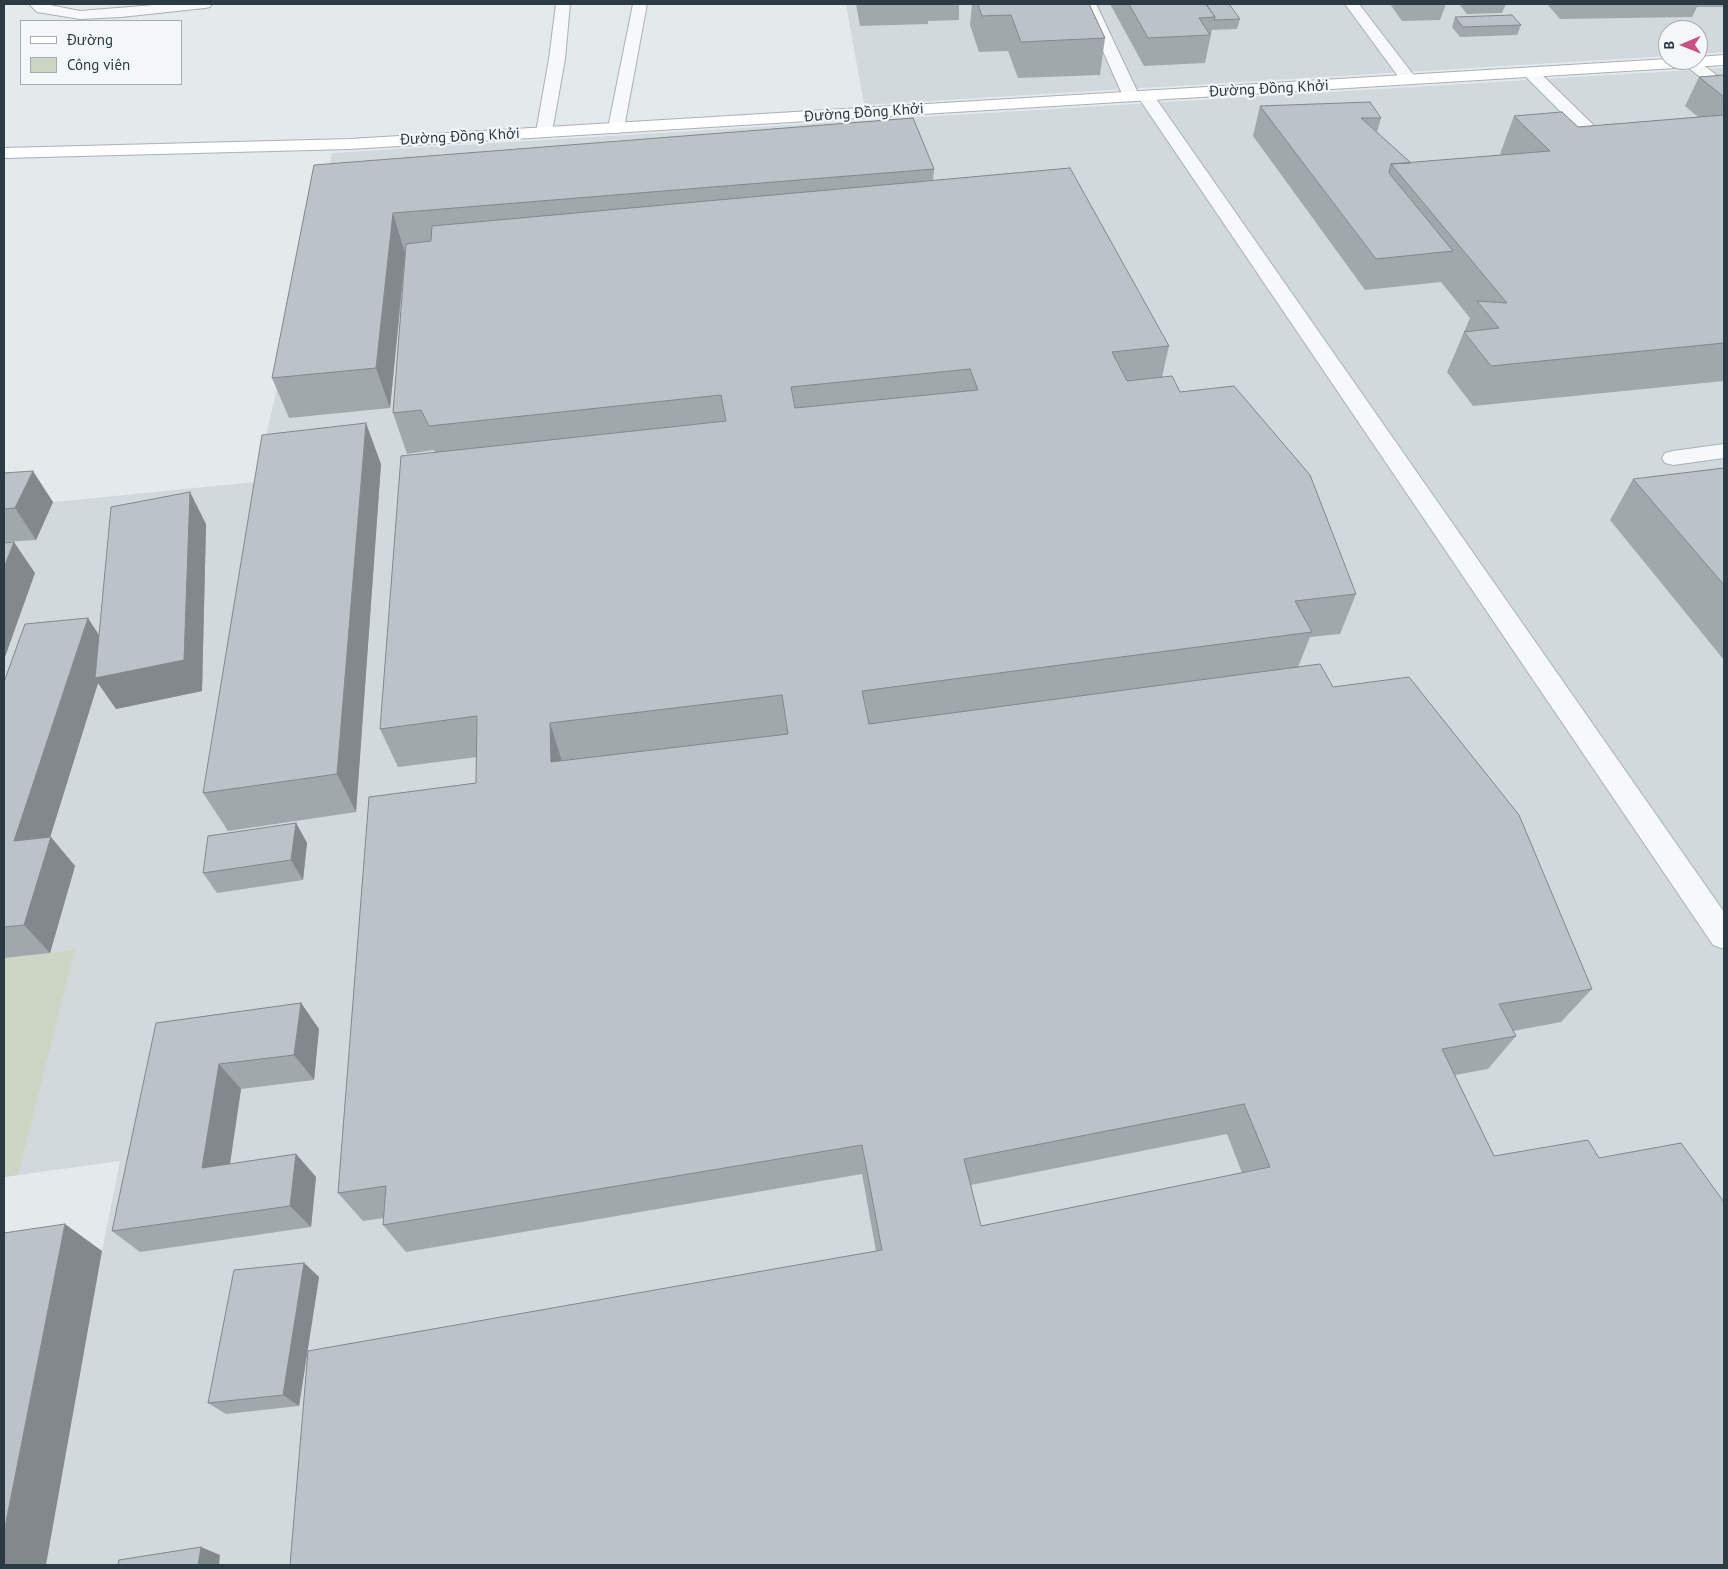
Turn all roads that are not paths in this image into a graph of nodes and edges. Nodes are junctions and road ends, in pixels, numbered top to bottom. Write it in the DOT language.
graph roads {
  1 [pos="36,4"];
  2 [pos="205,4"];
  3 [pos="563,4"];
  4 [pos="640,4"];
  5 [pos="1089,4"];
  6 [pos="1352,4"];
  7 [pos="1724,60"];
  8 [pos="1708,61"];
  9 [pos="1658,64"];
  10 [pos="1700,70"];
  11 [pos="1531,73"];
  12 [pos="1409,80"];
  13 [pos="1724,88"];
  14 [pos="1138,96"];
  15 [pos="616,128"];
  16 [pos="544,132"];
  17 [pos="4,153"];
  18 [pos="1619,160"];
  19 [pos="1724,451"];
  20 [pos="1673,458"];
  21 [pos="1724,936"];
  1 -- 2 [label="lane"];
  3 -- 16 [label="lane"];
  4 -- 15 [label="lane"];
  5 -- 14 [label="lane"];
  6 -- 12 [label="lane"];
  7 -- 8 [label="main road, Đường Đồng Khởi"];
  9 -- 11 [label="main road, Đường Đồng Khởi"];
  10 -- 13 [label="lane"];
  11 -- 12 [label="main road, Đường Đồng Khởi"];
  11 -- 18 [label="lane"];
  12 -- 14 [label="main road, Đường Đồng Khởi"];
  14 -- 15 [label="main road, Đường Đồng Khởi"];
  14 -- 21 [label="lane"];
  15 -- 16 [label="main road, Đường Đồng Khởi"];
  16 -- 17 [label="main road, Đường Đồng Khởi"];
  19 -- 20 [label="lane"];
}
